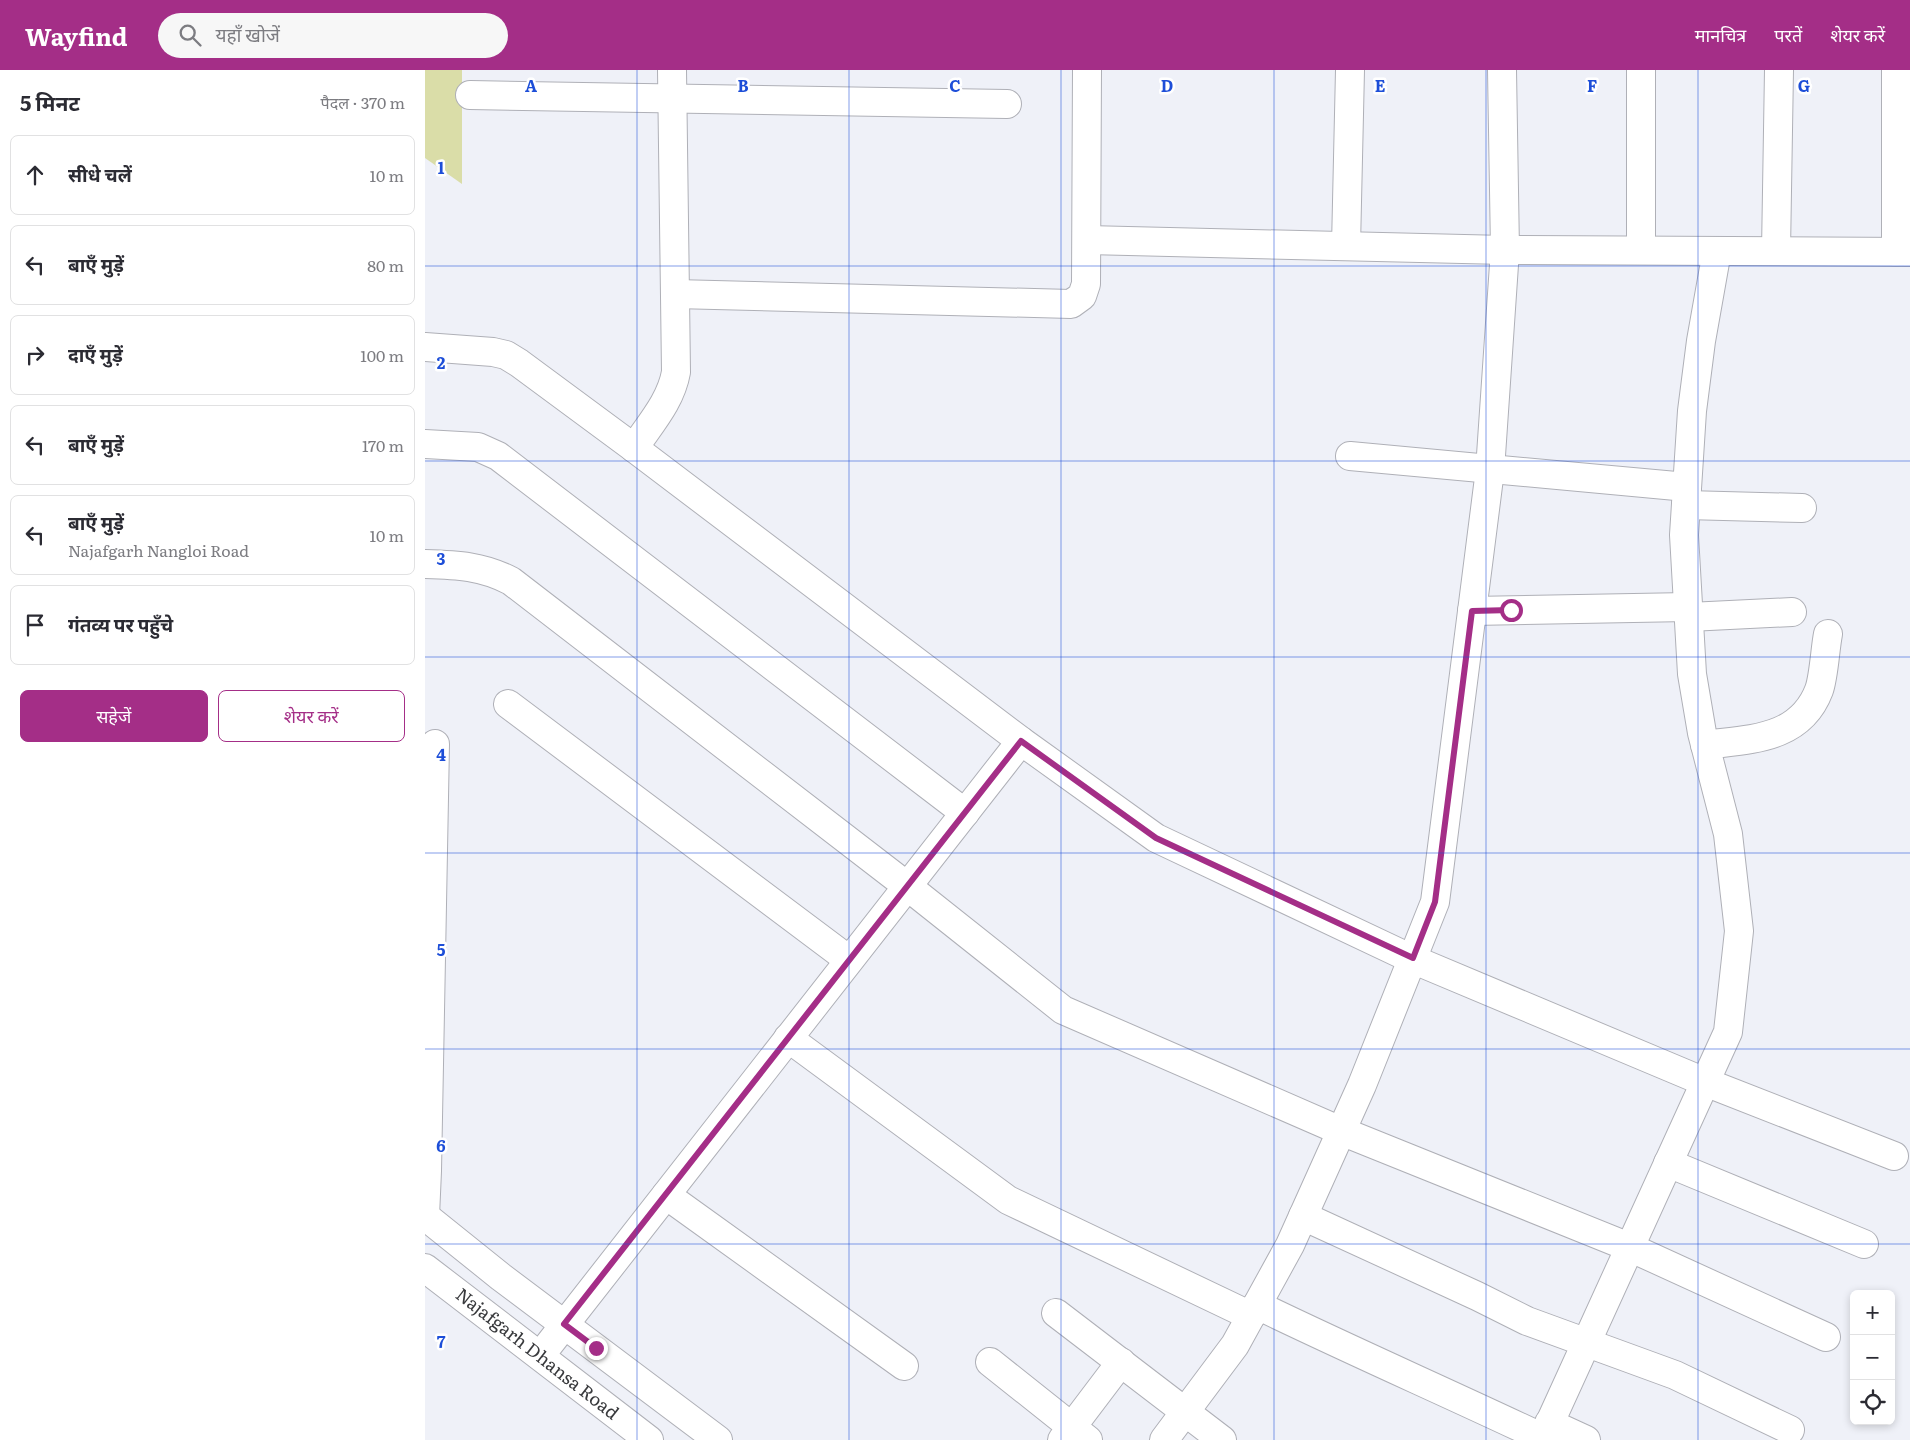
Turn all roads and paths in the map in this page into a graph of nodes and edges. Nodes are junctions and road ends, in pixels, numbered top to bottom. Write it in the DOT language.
graph roads {
  1 [pos="673,70"];
  2 [pos="1087,70"];
  3 [pos="1350,70"];
  4 [pos="1502,70"];
  5 [pos="1641,70"];
  6 [pos="1779,70"];
  7 [pos="1896,70"];
  8 [pos="470,95"];
  9 [pos="673,98"];
  10 [pos="1007,104"];
  11 [pos="1087,240"];
  12 [pos="1346,246"];
  13 [pos="1505,250"];
  14 [pos="1641,250"];
  15 [pos="1717,251"];
  16 [pos="1776,251"];
  17 [pos="1903,252"];
  18 [pos="675,294"];
  19 [pos="425,347"];
  20 [pos="425,444"];
  21 [pos="633,448"];
  22 [pos="1350,456"];
  23 [pos="1490,470"];
  24 [pos="1686,496"];
  25 [pos="1802,508"];
  26 [pos="425,564"];
  27 [pos="1472,611"];
  28 [pos="1688,612"];
  29 [pos="1792,612"];
  30 [pos="1828,634"];
  31 [pos="507,704"];
  32 [pos="1021,741"];
  33 [pos="435,744"];
  34 [pos="1705,745"];
  35 [pos="965,813"];
  36 [pos="429,863"];
  37 [pos="907,886"];
  38 [pos="1413,958"];
  39 [pos="849,960"];
  40 [pos="788,1038"];
  41 [pos="1705,1082"];
  42 [pos="1341,1131"];
  43 [pos="1894,1156"];
  44 [pos="1668,1163"];
  45 [pos="665,1195"];
  46 [pos="425,1216"];
  47 [pos="1303,1216"];
  48 [pos="1864,1244"];
  49 [pos="1629,1247"];
  50 [pos="425,1268"];
  51 [pos="1255,1310"];
  52 [pos="1056,1313"];
  53 [pos="564,1324"];
  54 [pos="1826,1337"];
  55 [pos="1585,1342"];
  56 [pos="540,1356"];
  57 [pos="990,1362"];
  58 [pos="1121,1362"];
  59 [pos="904,1366"];
  60 [pos="1185,1412"];
  61 [pos="1790,1430"];
  62 [pos="1545,1434"];
  63 [pos="1074,1436"];
  64 [pos="649,1440"];
  65 [pos="718,1440"];
  66 [pos="1164,1440"];
  67 [pos="1222,1440"];
  68 [pos="1586,1440"];
  1 -- 9 [label="street"];
  2 -- 11 [label="street"];
  3 -- 12 [label="street"];
  4 -- 13 [label="street"];
  5 -- 14 [label="street"];
  6 -- 16 [label="street"];
  7 -- 17 [label="street"];
  8 -- 9 [label="street"];
  9 -- 10 [label="street"];
  9 -- 18 [label="street"];
  11 -- 12 [label="street"];
  11 -- 18 [label="street"];
  12 -- 13 [label="street"];
  13 -- 14 [label="street"];
  13 -- 23 [label="street"];
  14 -- 15 [label="street"];
  15 -- 16 [label="street"];
  15 -- 24 [label="street"];
  16 -- 17 [label="street"];
  18 -- 21 [label="street"];
  19 -- 21 [label="street"];
  20 -- 35 [label="street"];
  21 -- 32 [label="street"];
  22 -- 23 [label="street"];
  23 -- 24 [label="street"];
  23 -- 27 [label="street"];
  24 -- 25 [label="street"];
  24 -- 28 [label="street"];
  26 -- 37 [label="street"];
  27 -- 28 [label="street"];
  27 -- 38 [label="street"];
  28 -- 29 [label="street"];
  28 -- 34 [label="street"];
  30 -- 34 [label="street"];
  31 -- 39 [label="street"];
  32 -- 35 [label="street"];
  32 -- 38 [label="street"];
  33 -- 36 [label="street"];
  34 -- 41 [label="street"];
  35 -- 37 [label="street"];
  36 -- 46 [label="street"];
  37 -- 39 [label="street"];
  37 -- 42 [label="street"];
  38 -- 41 [label="street"];
  38 -- 42 [label="street"];
  39 -- 40 [label="street"];
  40 -- 45 [label="street"];
  40 -- 51 [label="street"];
  41 -- 43 [label="street"];
  41 -- 44 [label="street"];
  42 -- 47 [label="street"];
  42 -- 49 [label="street"];
  44 -- 48 [label="street"];
  44 -- 49 [label="street"];
  45 -- 53 [label="street"];
  45 -- 59 [label="street"];
  46 -- 53 [label="street"];
  47 -- 51 [label="street"];
  47 -- 55 [label="street"];
  49 -- 54 [label="street"];
  49 -- 55 [label="street"];
  50 -- 56 [label="street, Najafgarh Dhansa Road"];
  51 -- 60 [label="street"];
  51 -- 62 [label="street"];
  52 -- 58 [label="street"];
  53 -- 56 [label="street"];
  53 -- 65 [label="street"];
  55 -- 61 [label="street"];
  55 -- 62 [label="street"];
  56 -- 64 [label="street, Najafgarh Dhansa Road"];
  57 -- 63 [label="street"];
  58 -- 60 [label="street"];
  58 -- 63 [label="street"];
  60 -- 66 [label="street"];
  60 -- 67 [label="street"];
  62 -- 68 [label="street"];
}
